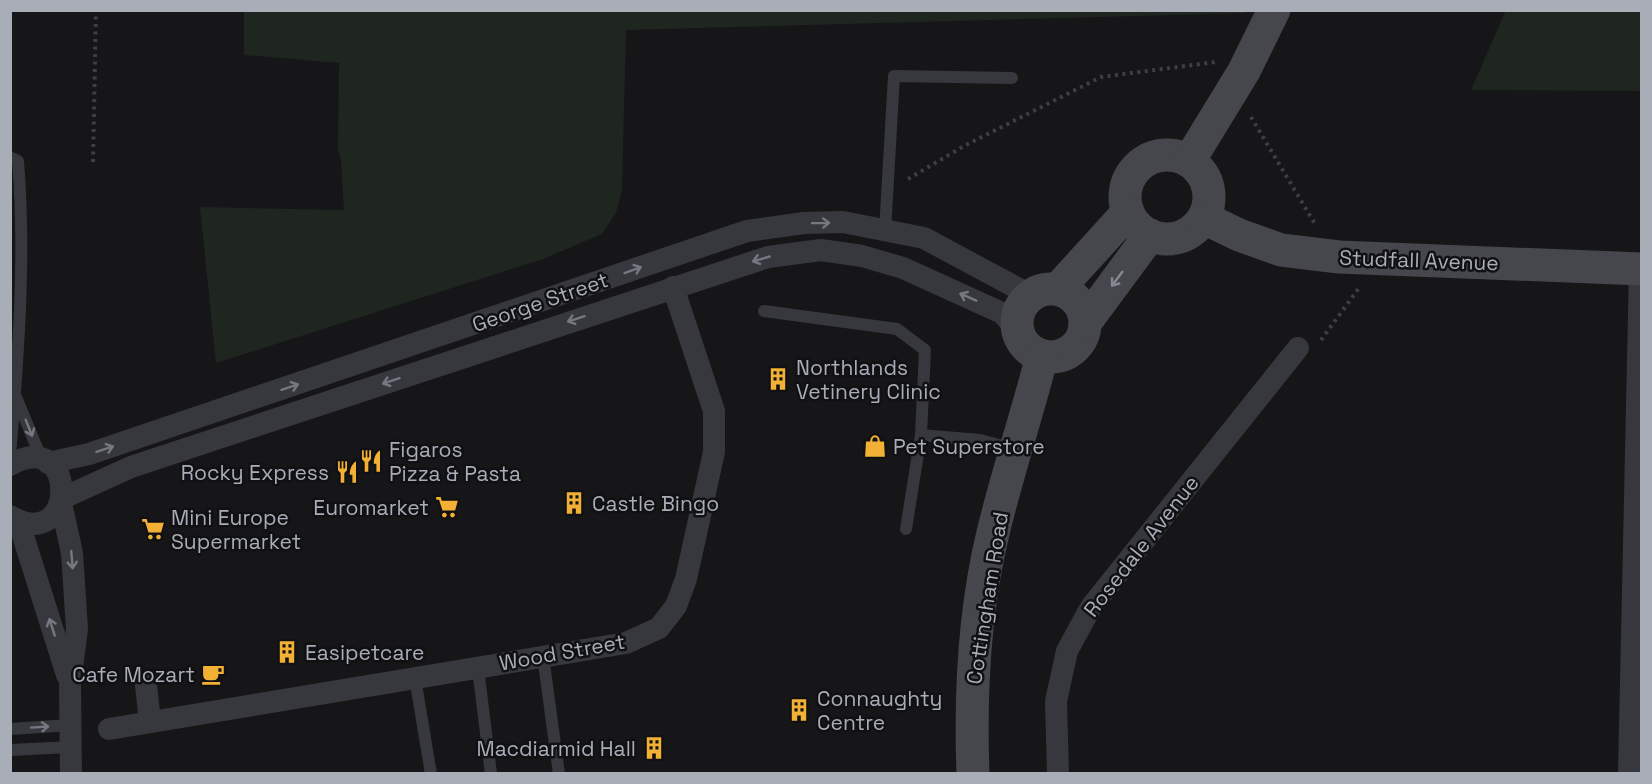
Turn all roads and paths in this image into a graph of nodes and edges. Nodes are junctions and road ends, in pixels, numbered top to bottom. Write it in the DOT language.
graph roads {
  1 [pos="96,10"];
  2 [pos="1274,10"];
  3 [pos="1244,71"];
  4 [pos="1012,78"];
  5 [pos="1226,101"];
  6 [pos="10,157"];
  7 [pos="1189,161"];
  8 [pos="93,162"];
  9 [pos="889,190"];
  10 [pos="1128,212"];
  11 [pos="1204,218"];
  12 [pos="885,231"];
  13 [pos="1150,235"];
  14 [pos="1316,254"];
  15 [pos="1375,258"];
  16 [pos="1641,268"];
  17 [pos="673,287"];
  18 [pos="1044,292"];
  19 [pos="764,311"];
  20 [pos="1085,323"];
  21 [pos="1016,328"];
  22 [pos="1298,348"];
  23 [pos="1042,357"];
  24 [pos="16,396"];
  25 [pos="921,435"];
  26 [pos="1018,450"];
  27 [pos="10,456"];
  28 [pos="45,461"];
  29 [pos="10,465"];
  30 [pos="62,501"];
  31 [pos="14,518"];
  32 [pos="906,529"];
  33 [pos="543,657"];
  34 [pos="478,668"];
  35 [pos="1636,669"];
  36 [pos="415,678"];
  37 [pos="70,683"];
  38 [pos="146,685"];
  39 [pos="150,722"];
  40 [pos="10,729"];
  41 [pos="110,729"];
  42 [pos="70,736"];
  43 [pos="10,750"];
  44 [pos="70,774"];
  45 [pos="431,774"];
  46 [pos="491,774"];
  47 [pos="559,774"];
  48 [pos="973,774"];
  49 [pos="1058,774"];
  50 [pos="1629,774"];
  1 -- 8 [label="path"];
  2 -- 3 [label="street"];
  3 -- 5 [label="street"];
  3 -- 9 [label="path"];
  4 -- 9 [label="lane"];
  5 -- 7 [label="street"];
  5 -- 14 [label="path"];
  6 -- 24 [label="lane"];
  7 -- 10 [label="street"];
  7 -- 11 [label="street"];
  9 -- 12 [label="lane"];
  10 -- 13 [label="street"];
  10 -- 18 [label="street"];
  11 -- 13 [label="street"];
  11 -- 14 [label="street, Studfall Avenue"];
  12 -- 18 [label="street, George Street"];
  28 -- 12 [label="street, George Street, one-way"];
  13 -- 20 [label="street, one-way"];
  14 -- 15 [label="street, Studfall Avenue"];
  15 -- 16 [label="street, Studfall Avenue"];
  15 -- 22 [label="path"];
  16 -- 35 [label="street"];
  21 -- 17 [label="street, George Street, one-way"];
  17 -- 30 [label="street, George Street, one-way"];
  17 -- 33 [label="street, Wood Street"];
  18 -- 20 [label="street"];
  18 -- 21 [label="street"];
  19 -- 25 [label="lane"];
  20 -- 23 [label="street"];
  21 -- 23 [label="street"];
  22 -- 49 [label="street, Rosedale Avenue"];
  23 -- 26 [label="street, Cottingham Road"];
  24 -- 27 [label="lane"];
  24 -- 28 [label="lane, one-way"];
  25 -- 26 [label="lane"];
  25 -- 32 [label="lane"];
  26 -- 48 [label="street, Cottingham Road"];
  28 -- 29 [label="street, George Street"];
  28 -- 30 [label="street"];
  30 -- 31 [label="street, George Street"];
  30 -- 37 [label="street, one-way"];
  37 -- 31 [label="street, one-way"];
  33 -- 34 [label="street, Wood Street"];
  33 -- 47 [label="lane"];
  34 -- 36 [label="street, Wood Street"];
  34 -- 46 [label="lane"];
  35 -- 50 [label="street"];
  36 -- 39 [label="street, Wood Street"];
  36 -- 45 [label="lane"];
  37 -- 42 [label="street"];
  38 -- 39 [label="street"];
  39 -- 41 [label="street, Wood Street"];
  40 -- 42 [label="lane, one-way"];
  42 -- 43 [label="lane"];
  42 -- 44 [label="street"];
}
